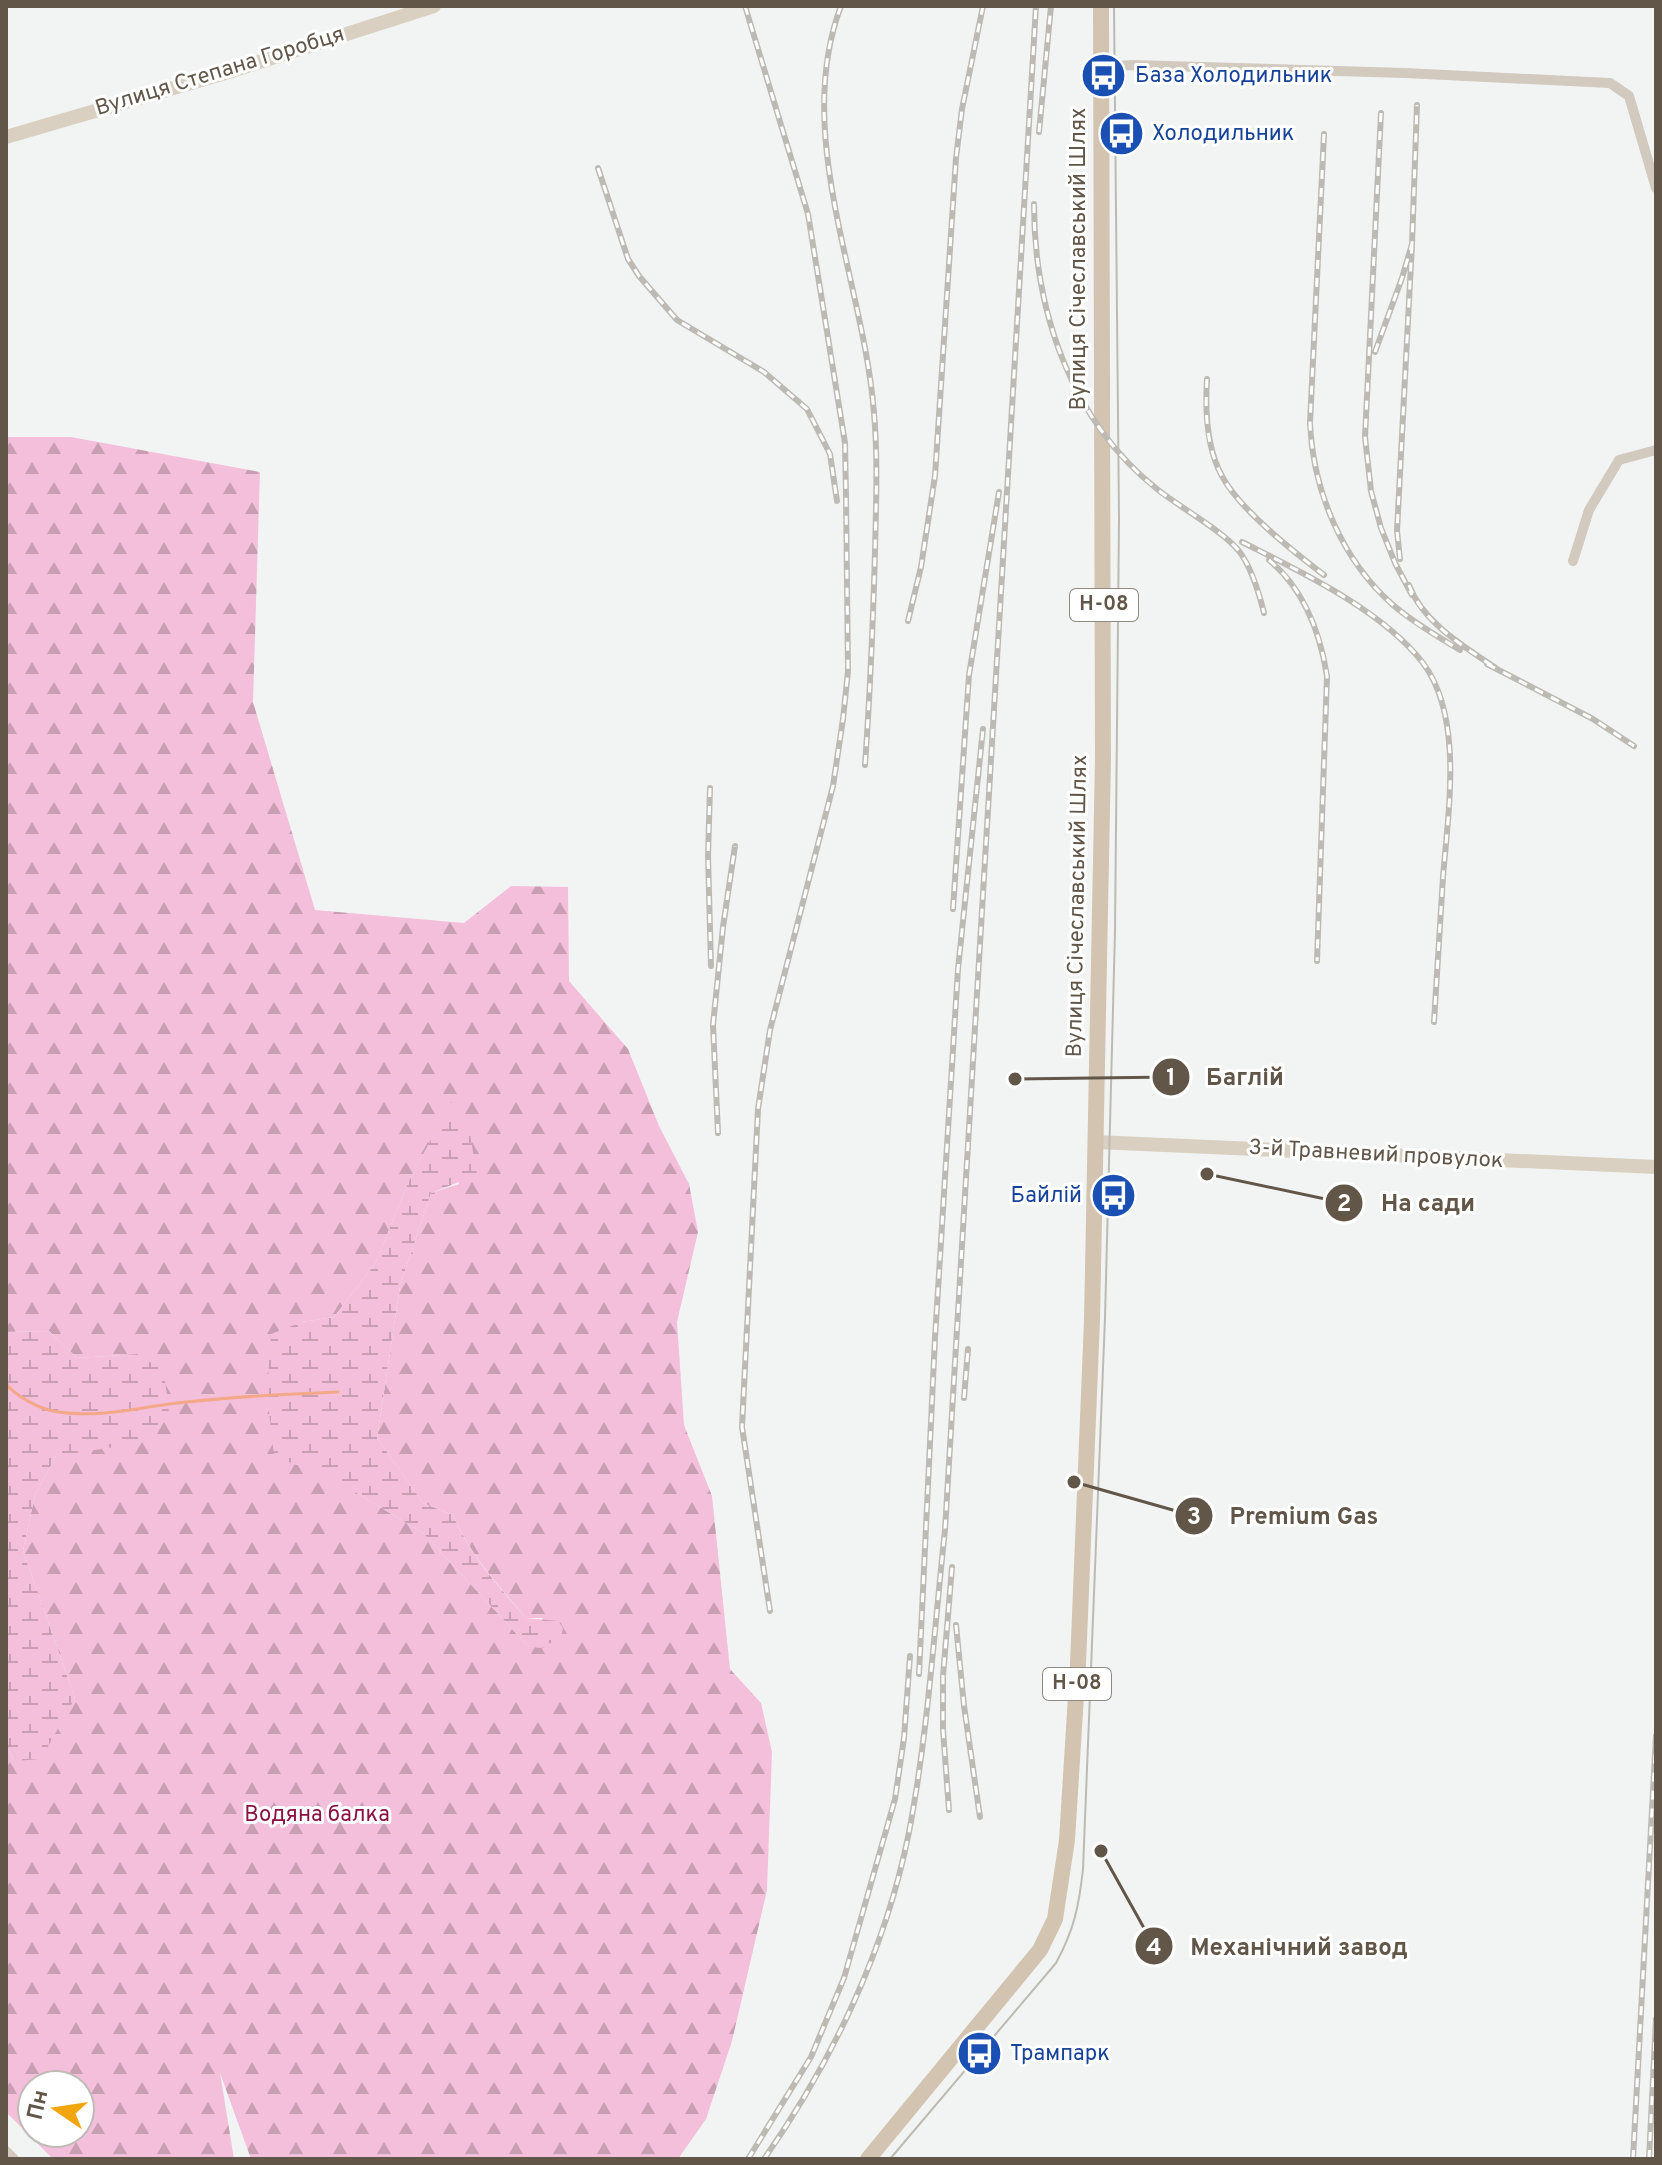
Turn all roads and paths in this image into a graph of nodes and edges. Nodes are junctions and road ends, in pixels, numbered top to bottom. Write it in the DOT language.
graph roads {
  1 [pos="434,6"];
  2 [pos="1099,6"];
  3 [pos="1100,67"];
  4 [pos="6,137"];
  5 [pos="1656,188"];
  6 [pos="1656,450"];
  7 [pos="1573,561"];
  8 [pos="1096,1142"];
  9 [pos="1656,1167"];
  10 [pos="6,2151"];
  11 [pos="14,2159"];
  12 [pos="868,2159"];
  1 -- 4 [label="main road, Вулиця Степана Горобця"];
  2 -- 3 [label="main road, Вулиця Січеславський Шлях / Н-08"];
  3 -- 5 [label="street"];
  3 -- 8 [label="main road, Вулиця Січеславський Шлях / Н-08"];
  6 -- 7 [label="street"];
  8 -- 9 [label="main road, 3-й Травневий провулок"];
  8 -- 12 [label="main road, Вулиця Січеславський Шлях / Н-08"];
  10 -- 11 [label="street"];
}
